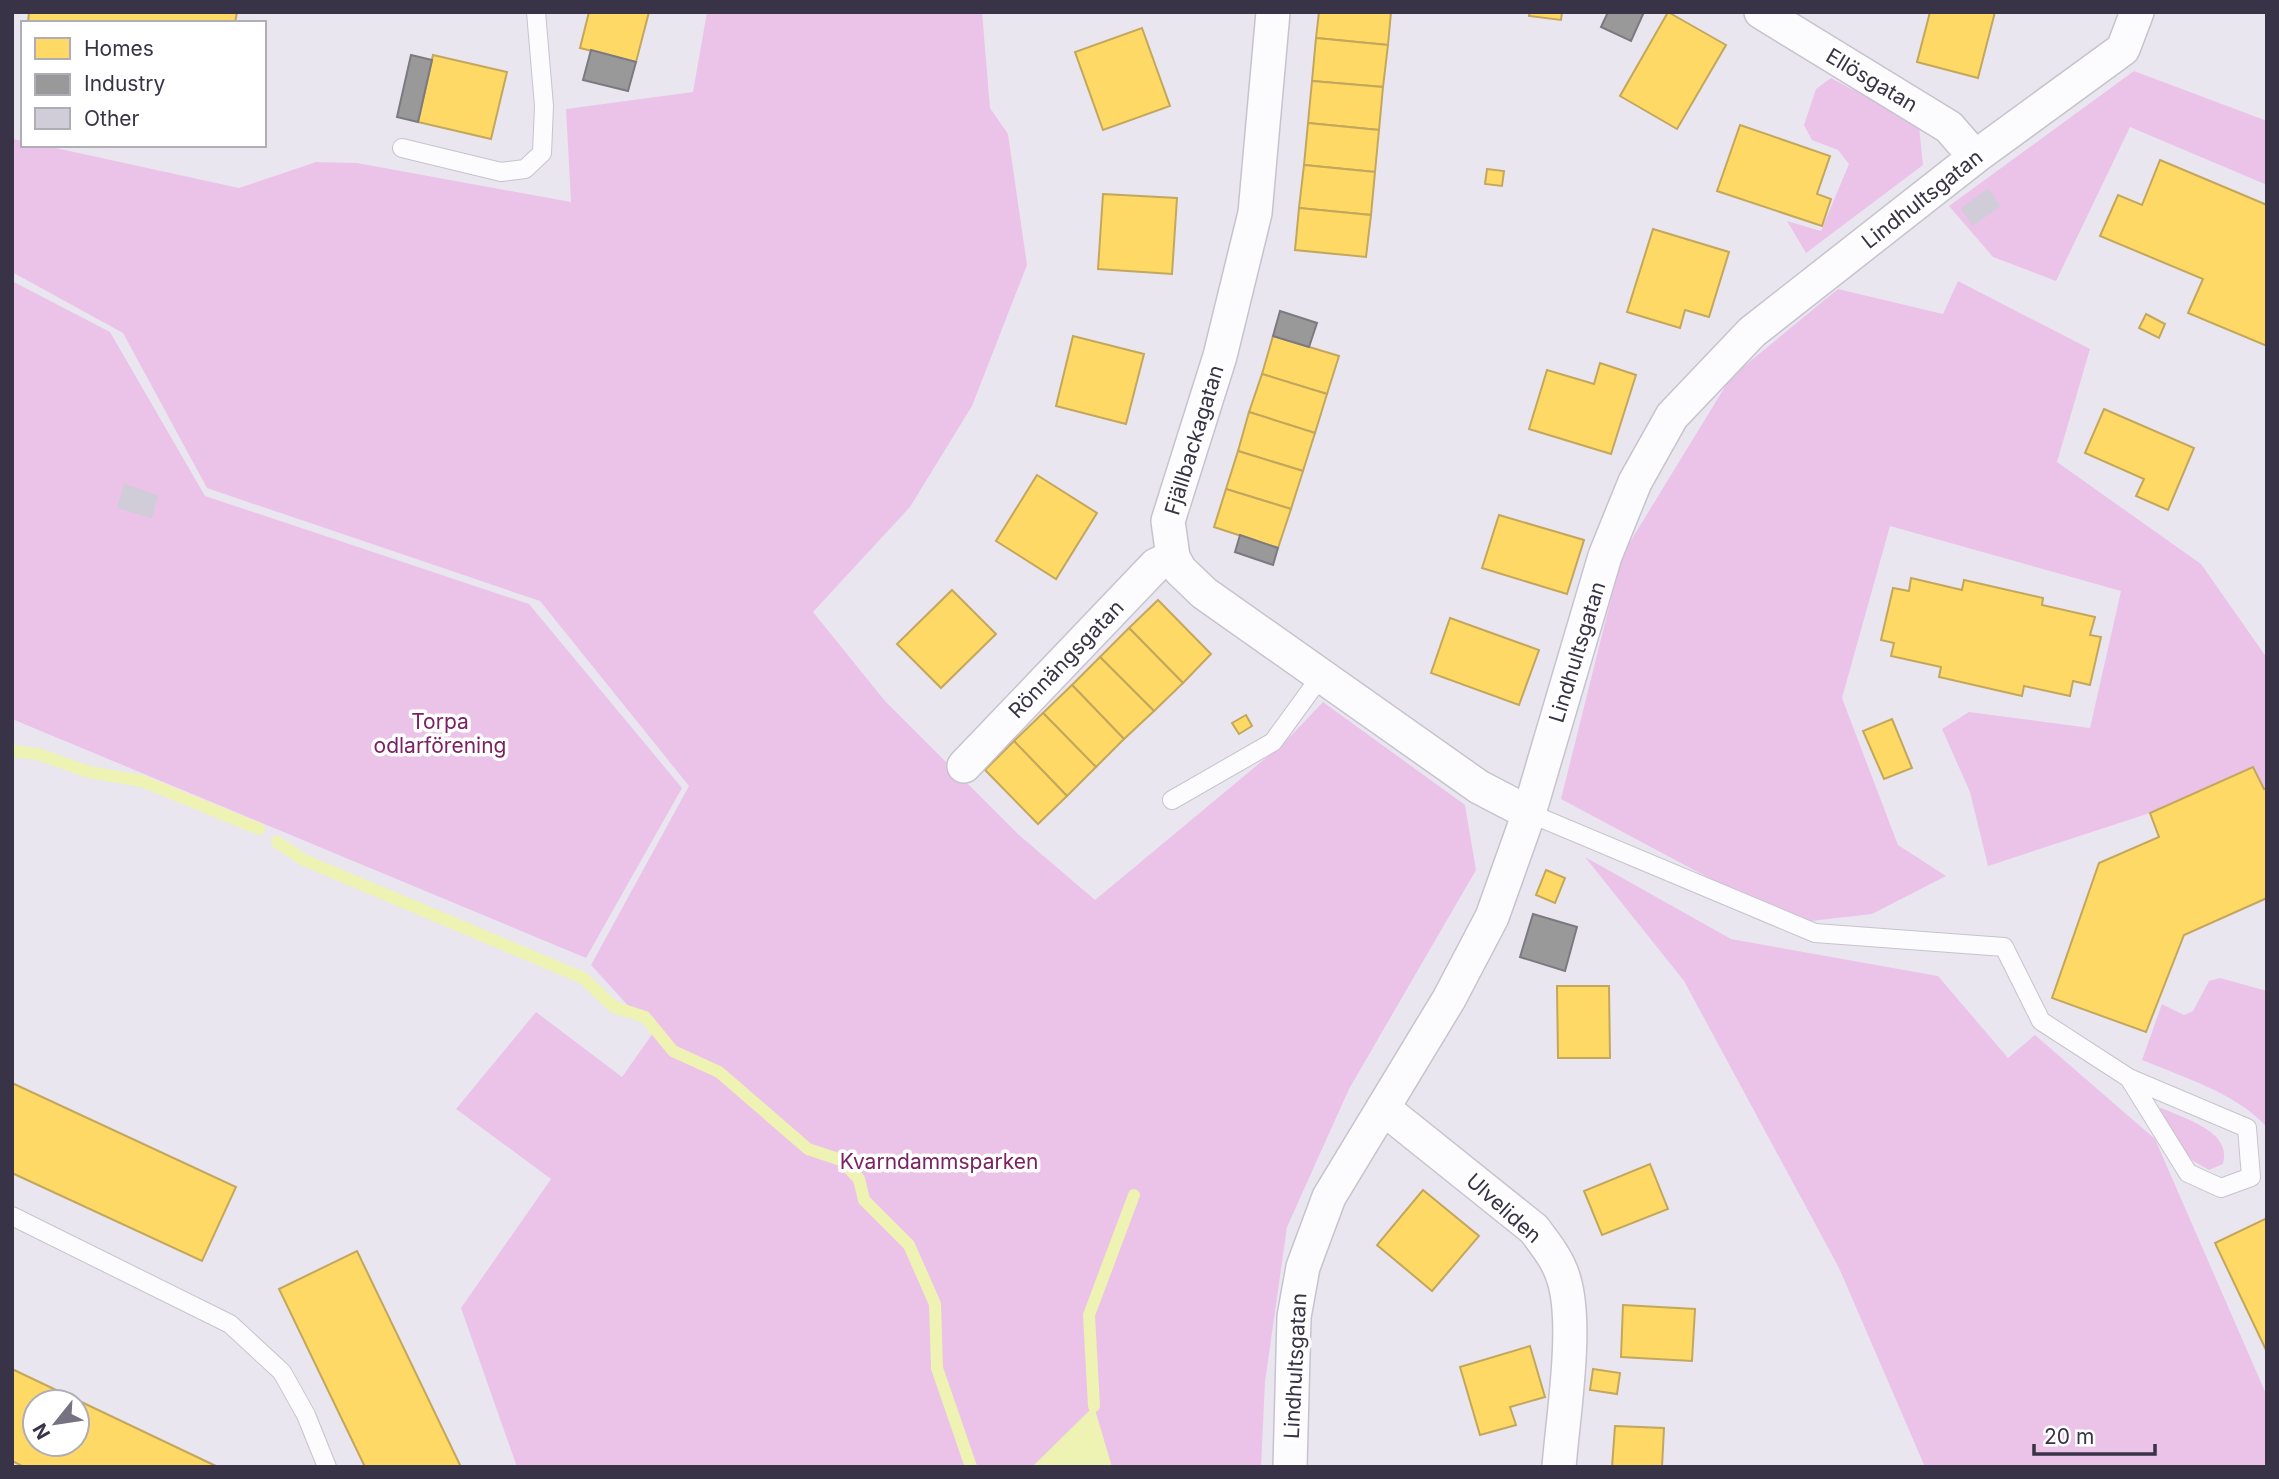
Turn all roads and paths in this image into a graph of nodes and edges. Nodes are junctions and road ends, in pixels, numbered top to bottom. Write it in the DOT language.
graph roads {
  1 [pos="536,12"];
  2 [pos="1273,12"];
  3 [pos="1761,12"];
  4 [pos="2137,12"];
  5 [pos="402,148"];
  6 [pos="1975,157"];
  7 [pos="1172,557"];
  8 [pos="1321,676"];
  9 [pos="964,766"];
  10 [pos="1172,800"];
  11 [pos="1529,813"];
  12 [pos="2129,1078"];
  13 [pos="1383,1108"];
  14 [pos="12,1216"];
  15 [pos="327,1467"];
  16 [pos="1290,1467"];
  17 [pos="1559,1467"];
  1 -- 5 [label="lane"];
  2 -- 7 [label="street, Fjällbackagatan"];
  3 -- 6 [label="street, Ellösgatan"];
  4 -- 6 [label="street, Lindhultsgatan"];
  6 -- 11 [label="street, Lindhultsgatan"];
  7 -- 8 [label="street"];
  7 -- 9 [label="street, Rönnängsgatan"];
  8 -- 10 [label="lane"];
  8 -- 11 [label="street"];
  11 -- 12 [label="lane"];
  11 -- 13 [label="street, Lindhultsgatan"];
  12 -- 12 [label="lane"];
  13 -- 16 [label="street, Lindhultsgatan"];
  13 -- 17 [label="street, Ulveliden"];
  14 -- 15 [label="lane"];
}
